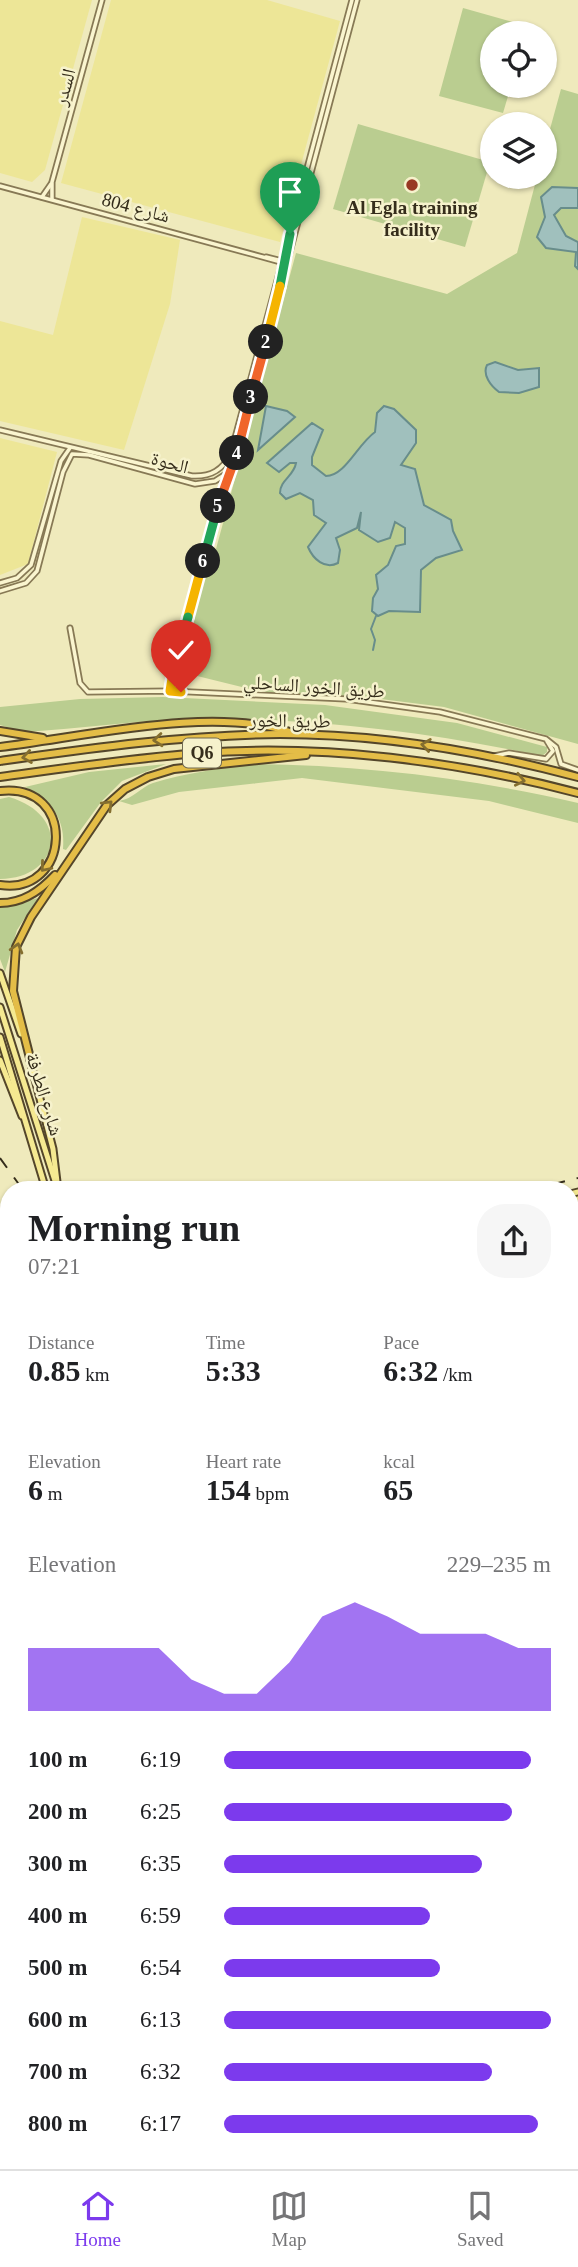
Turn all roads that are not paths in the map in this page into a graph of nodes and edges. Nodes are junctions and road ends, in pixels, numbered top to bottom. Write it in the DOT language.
graph roads {
  1 [pos="102,0"];
  2 [pos="355,0"];
  3 [pos="52,182"];
  4 [pos="0,186"];
  5 [pos="42,197"];
  6 [pos="52,200"];
  7 [pos="284,262"];
  8 [pos="0,430"];
  9 [pos="72,447"];
  10 [pos="76,453"];
  11 [pos="228,475"];
  12 [pos="219,480"];
  13 [pos="221,494"];
  14 [pos="0,583"];
  15 [pos="0,591"];
  16 [pos="70,628"];
  17 [pos="170,691"];
  18 [pos="0,731"];
  19 [pos="299,735"];
  20 [pos="52,739"];
  21 [pos="546,739"];
  22 [pos="0,747"];
  23 [pos="311,753"];
  24 [pos="493,756"];
  25 [pos="0,761"];
  26 [pos="578,770"];
  27 [pos="0,777"];
  28 [pos="578,777"];
  29 [pos="0,791"];
  30 [pos="578,793"];
  31 [pos="68,860"];
  32 [pos="0,885"];
  33 [pos="0,903"];
  34 [pos="0,973"];
  35 [pos="0,1007"];
  36 [pos="0,1037"];
  37 [pos="0,1060"];
  38 [pos="31,1062"];
  39 [pos="29,1137"];
  40 [pos="43,1181"];
  41 [pos="55,1181"];
  42 [pos="57,1181"];
  1 -- 3 [label="street, السدر"];
  2 -- 7 [label="street, الحوة"];
  3 -- 5 [label="street"];
  3 -- 6 [label="street"];
  4 -- 5 [label="street, شارع 804"];
  5 -- 6 [label="street, شارع 804"];
  6 -- 7 [label="street, شارع 804"];
  7 -- 9 [label="street, الحوة"];
  7 -- 11 [label="street, الحوة"];
  8 -- 9 [label="street, الحوة"];
  9 -- 10 [label="street"];
  9 -- 14 [label="street"];
  10 -- 12 [label="street, الحوة"];
  10 -- 15 [label="street"];
  11 -- 12 [label="street, الحوة"];
  11 -- 13 [label="street"];
  12 -- 13 [label="street"];
  13 -- 17 [label="street"];
  16 -- 17 [label="street, طريق الخور الساحلي"];
  17 -- 21 [label="street, طريق الخور الساحلي"];
  18 -- 20 [label="highway"];
  19 -- 20 [label="highway"];
  24 -- 19 [label="highway, طريق الخور / Q6, one-way"];
  19 -- 25 [label="highway, طريق الخور / Q6, one-way"];
  20 -- 22 [label="highway"];
  21 -- 24 [label="street"];
  21 -- 26 [label="street"];
  23 -- 27 [label="highway, طريق الخور / Q6"];
  23 -- 30 [label="highway, طريق الخور / Q6, one-way"];
  31 -- 23 [label="highway, one-way"];
  24 -- 28 [label="highway, طريق الخور / Q6"];
  29 -- 32 [label="highway, one-way"];
  31 -- 33 [label="highway"];
  38 -- 31 [label="highway, one-way"];
  34 -- 38 [label="main road"];
  35 -- 41 [label="main road, شارع الطرفة"];
  36 -- 39 [label="main road, شارع الطرفة"];
  37 -- 39 [label="main road"];
  38 -- 42 [label="main road"];
  39 -- 40 [label="main road, شارع الطرفة"];
}
